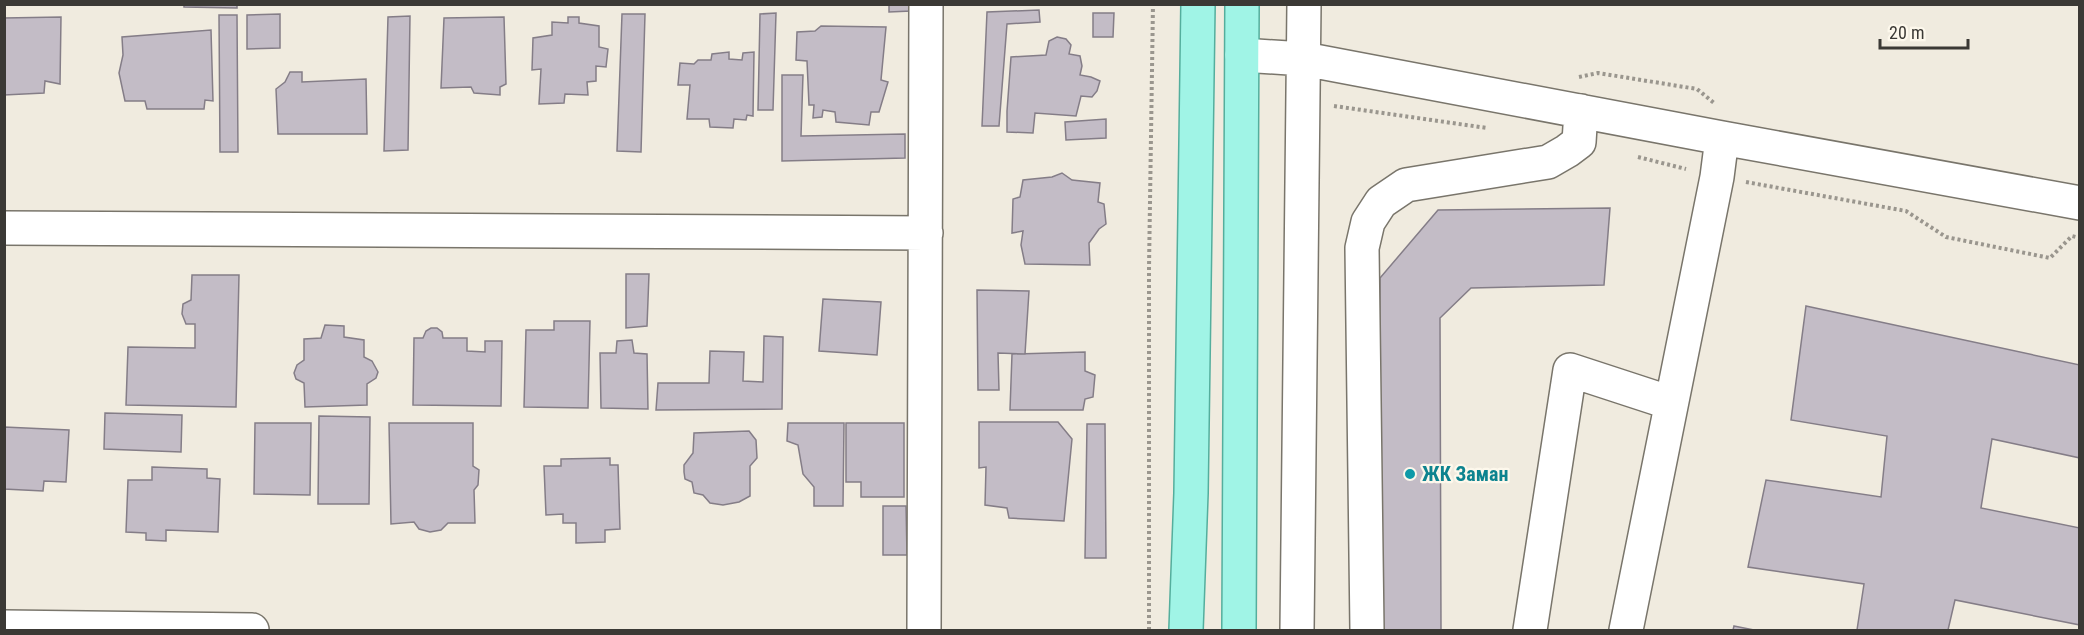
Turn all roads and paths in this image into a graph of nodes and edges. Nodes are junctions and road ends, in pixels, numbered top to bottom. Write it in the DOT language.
graph roads {
  1 [pos="926,4"];
  2 [pos="1153,4"];
  3 [pos="1198,4"];
  4 [pos="1242,4"];
  5 [pos="1304,4"];
  6 [pos="1242,56"];
  7 [pos="1304,59"];
  8 [pos="1581,111"];
  9 [pos="1722,138"];
  10 [pos="2079,203"];
  11 [pos="4,228"];
  12 [pos="926,232"];
  13 [pos="1671,403"];
  14 [pos="4,627"];
  15 [pos="252,630"];
  16 [pos="924,630"];
  17 [pos="1149,630"];
  18 [pos="1186,630"];
  19 [pos="1239,630"];
  20 [pos="1297,630"];
  21 [pos="1367,630"];
  22 [pos="1530,630"];
  23 [pos="1626,630"];
  1 -- 12 [label="street"];
  2 -- 17 [label="path"];
  3 -- 18 [label="main road"];
  4 -- 6 [label="main road"];
  5 -- 7 [label="street"];
  6 -- 7 [label="street"];
  6 -- 19 [label="main road"];
  7 -- 8 [label="street"];
  7 -- 20 [label="street"];
  8 -- 9 [label="street"];
  8 -- 21 [label="street"];
  9 -- 10 [label="street"];
  9 -- 13 [label="street"];
  11 -- 12 [label="street"];
  12 -- 16 [label="street"];
  13 -- 22 [label="street"];
  13 -- 23 [label="street"];
  14 -- 15 [label="street"];
}
